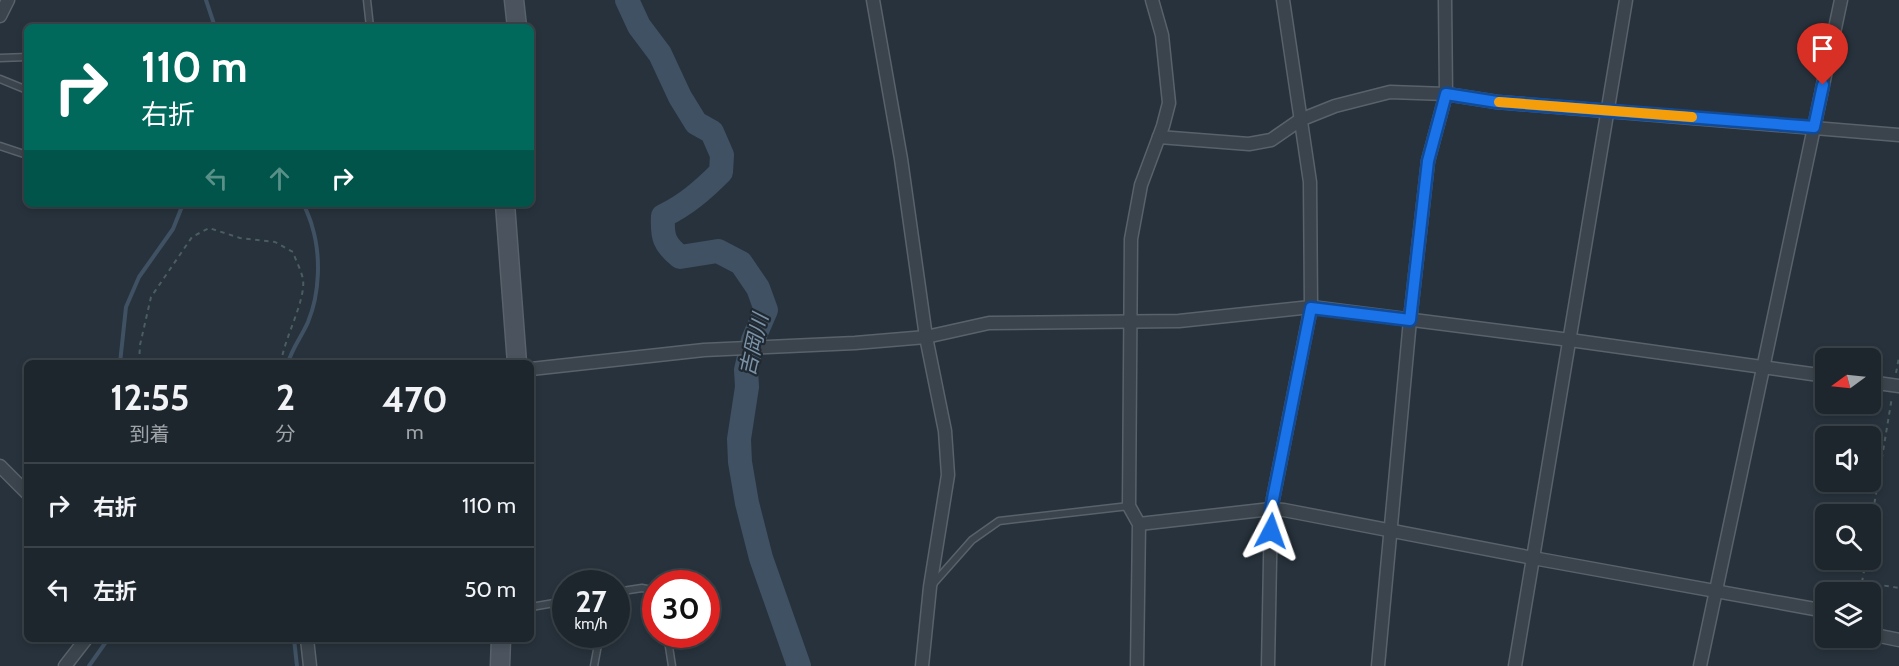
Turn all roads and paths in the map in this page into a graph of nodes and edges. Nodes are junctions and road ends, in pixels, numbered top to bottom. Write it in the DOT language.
graph roads {
  1 [pos="8,0"];
  2 [pos="367,0"];
  3 [pos="514,0"];
  4 [pos="873,0"];
  5 [pos="1152,0"];
  6 [pos="1283,0"];
  7 [pos="1446,0"];
  8 [pos="1626,0"];
  9 [pos="1841,0"];
  10 [pos="0,16"];
  11 [pos="370,24"];
  12 [pos="517,24"];
  13 [pos="24,57"];
  14 [pos="0,58"];
  15 [pos="0,79"];
  16 [pos="24,89"];
  17 [pos="1446,94"];
  18 [pos="1609,110"];
  19 [pos="1300,120"];
  20 [pos="1814,127"];
  21 [pos="1899,135"];
  22 [pos="1159,137"];
  23 [pos="0,146"];
  24 [pos="24,154"];
  25 [pos="505,207"];
  26 [pos="1311,308"];
  27 [pos="1410,320"];
  28 [pos="1130,321"];
  29 [pos="926,337"];
  30 [pos="1570,340"];
  31 [pos="1899,357"];
  32 [pos="139,360"];
  33 [pos="281,360"];
  34 [pos="517,360"];
  35 [pos="1764,367"];
  36 [pos="534,369"];
  37 [pos="1815,374"];
  38 [pos="1881,384"];
  39 [pos="1896,386"];
  40 [pos="0,465"];
  41 [pos="24,491"];
  42 [pos="1875,504"];
  43 [pos="1129,506"];
  44 [pos="1271,509"];
  45 [pos="1139,524"];
  46 [pos="1390,530"];
  47 [pos="1533,558"];
  48 [pos="1864,570"];
  49 [pos="930,587"];
  50 [pos="1899,588"];
  51 [pos="1717,592"];
  52 [pos="552,603"];
  53 [pos="534,606"];
  54 [pos="1815,609"];
  55 [pos="1881,636"];
  56 [pos="1899,640"];
  57 [pos="84,642"];
  58 [pos="307,642"];
  59 [pos="501,642"];
  60 [pos="597,648"];
  61 [pos="670,648"];
  62 [pos="65,666"];
  63 [pos="310,666"];
  64 [pos="500,666"];
  65 [pos="594,666"];
  66 [pos="672,666"];
  67 [pos="922,666"];
  68 [pos="1137,666"];
  69 [pos="1268,666"];
  70 [pos="1378,666"];
  71 [pos="1515,666"];
  72 [pos="1700,666"];
  1 -- 10 [label="street"];
  2 -- 11 [label="lane"];
  3 -- 12 [label="street"];
  4 -- 29 [label="street"];
  5 -- 22 [label="street"];
  6 -- 19 [label="street"];
  7 -- 17 [label="street"];
  8 -- 18 [label="street"];
  9 -- 20 [label="street"];
  13 -- 14 [label="lane"];
  15 -- 16 [label="lane"];
  17 -- 18 [label="street"];
  17 -- 19 [label="street"];
  17 -- 27 [label="street"];
  18 -- 20 [label="street"];
  18 -- 30 [label="street"];
  19 -- 22 [label="street"];
  19 -- 26 [label="street"];
  20 -- 21 [label="street"];
  20 -- 35 [label="street"];
  22 -- 28 [label="street"];
  23 -- 24 [label="lane"];
  25 -- 34 [label="street"];
  26 -- 27 [label="street"];
  26 -- 28 [label="street"];
  26 -- 44 [label="street"];
  27 -- 30 [label="street"];
  27 -- 46 [label="street"];
  28 -- 29 [label="street"];
  28 -- 43 [label="street"];
  29 -- 36 [label="street"];
  29 -- 49 [label="street"];
  30 -- 35 [label="street"];
  30 -- 47 [label="street"];
  31 -- 39 [label="path"];
  32 -- 33 [label="path"];
  35 -- 37 [label="street"];
  35 -- 51 [label="street"];
  38 -- 39 [label="street"];
  39 -- 42 [label="path"];
  40 -- 41 [label="street"];
  43 -- 45 [label="street"];
  43 -- 49 [label="lane"];
  44 -- 45 [label="street"];
  44 -- 46 [label="street"];
  44 -- 69 [label="street"];
  45 -- 68 [label="street"];
  46 -- 47 [label="street"];
  46 -- 70 [label="street"];
  47 -- 51 [label="street"];
  47 -- 71 [label="street"];
  48 -- 50 [label="path"];
  49 -- 67 [label="street"];
  51 -- 54 [label="street"];
  51 -- 72 [label="street"];
  52 -- 53 [label="lane"];
  55 -- 56 [label="street"];
  57 -- 62 [label="street"];
  58 -- 63 [label="street"];
  59 -- 64 [label="street"];
  60 -- 65 [label="lane"];
  61 -- 66 [label="lane"];
}
